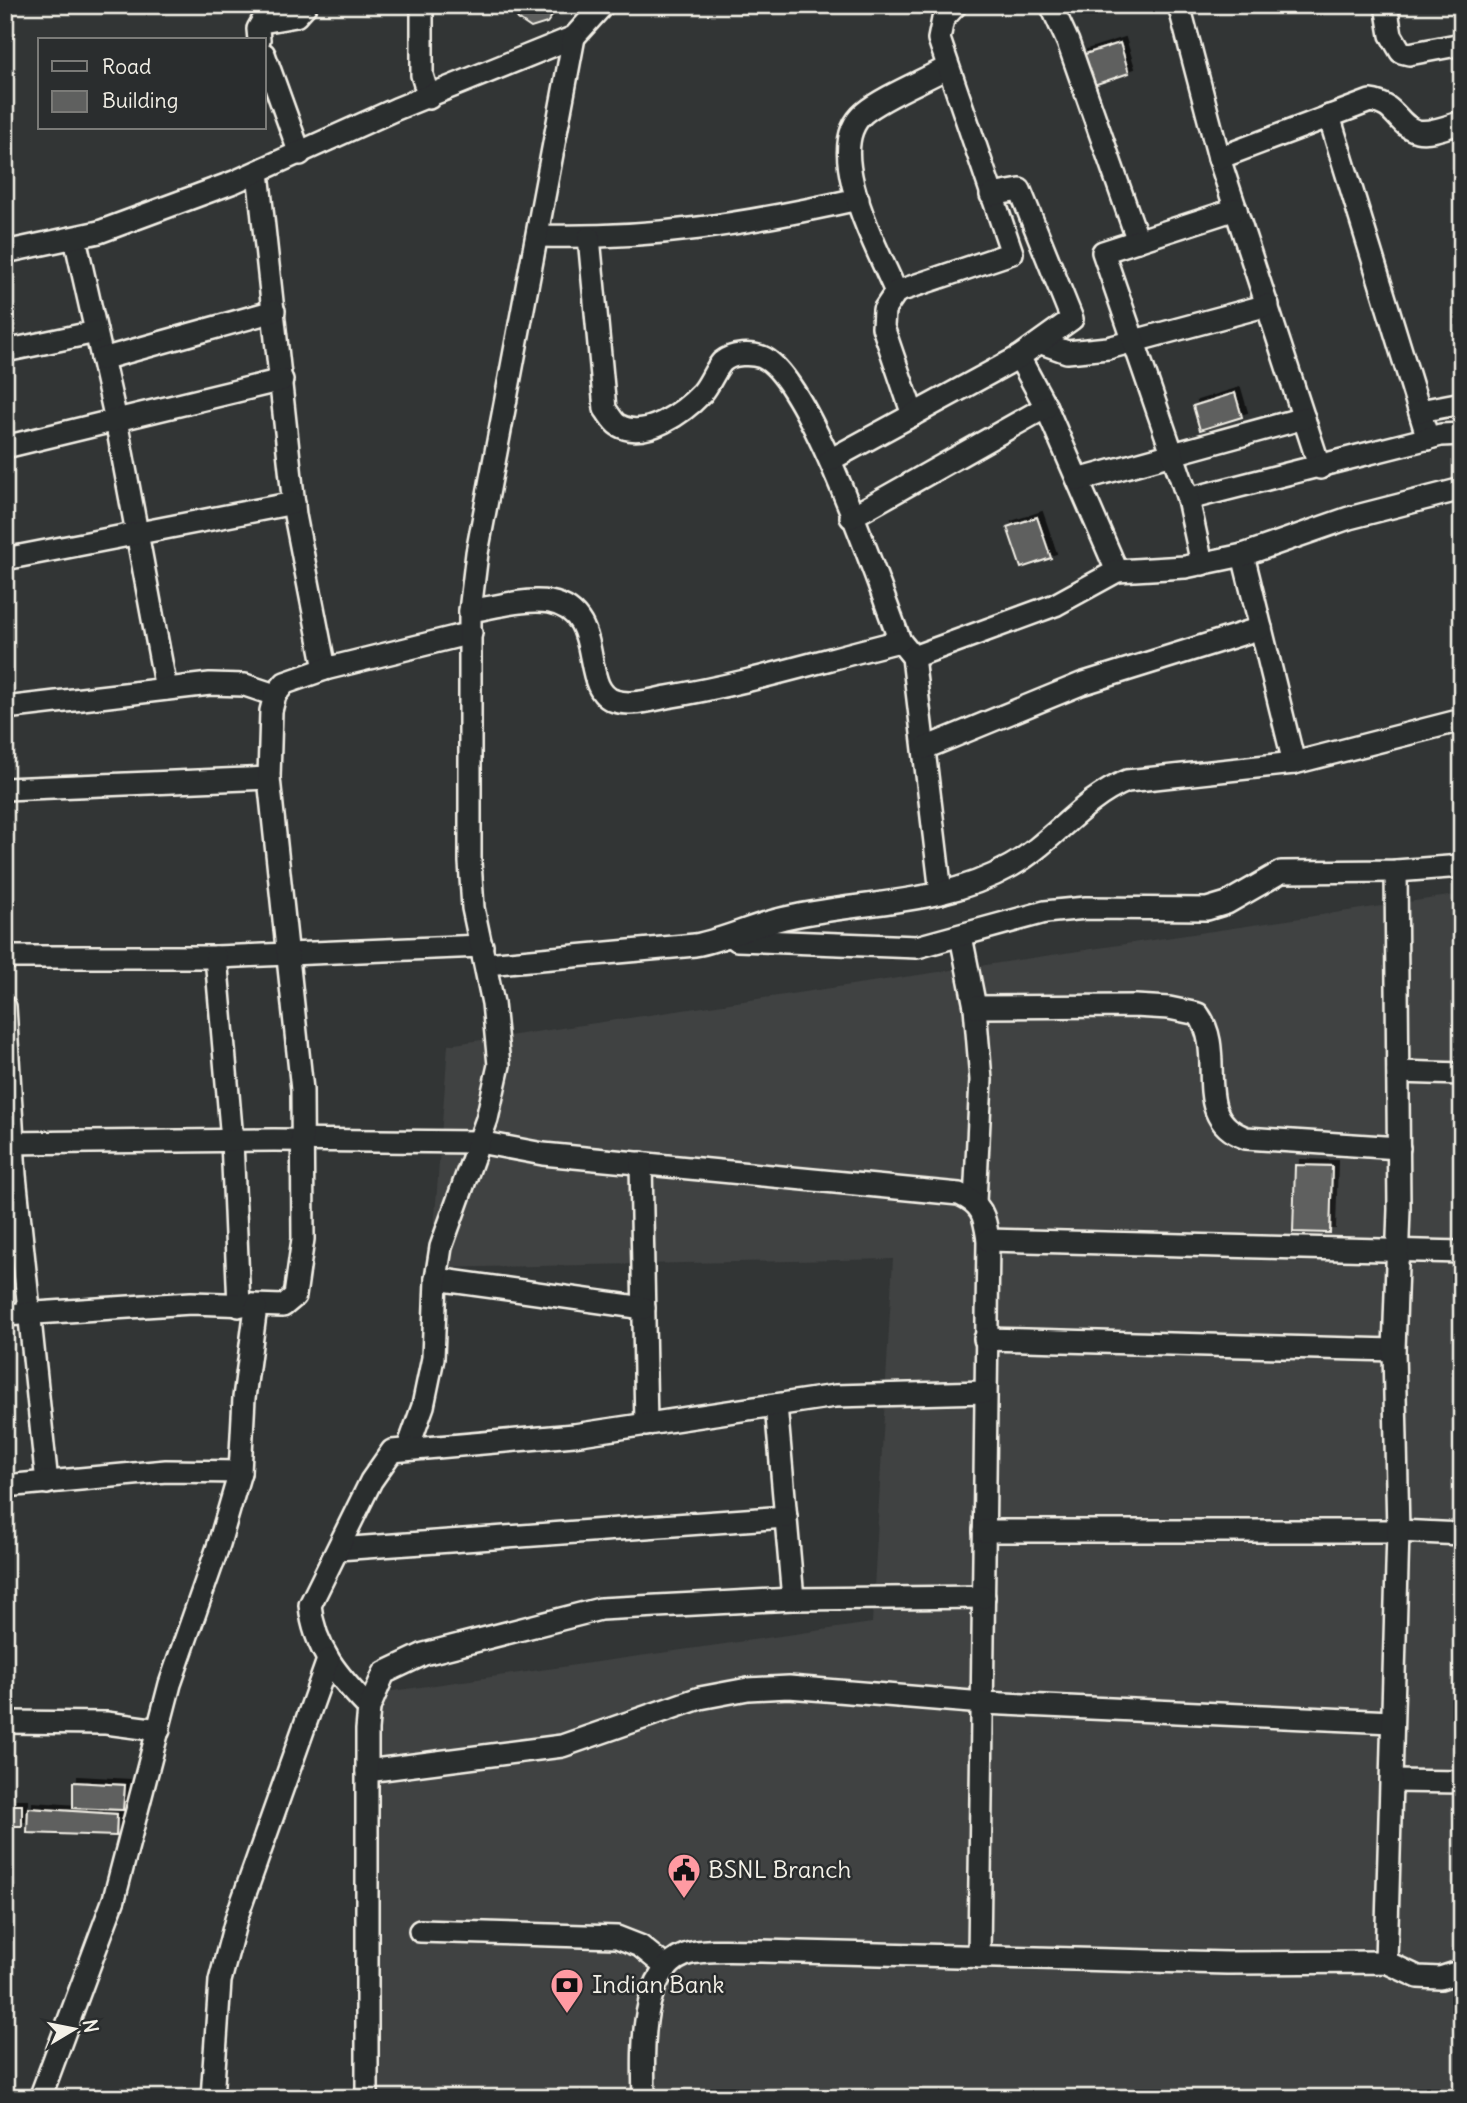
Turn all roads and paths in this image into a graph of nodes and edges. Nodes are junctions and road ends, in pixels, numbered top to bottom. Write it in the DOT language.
graph roads {
  1 [pos="306,5"];
  2 [pos="422,5"];
  3 [pos="603,5"];
  4 [pos="956,5"];
  5 [pos="1051,5"];
  6 [pos="1179,5"];
  7 [pos="1386,5"];
  8 [pos="574,37"];
  9 [pos="259,38"];
  10 [pos="1462,44"];
  11 [pos="266,60"];
  12 [pos="948,67"];
  13 [pos="429,98"];
  14 [pos="1329,116"];
  15 [pos="1460,128"];
  16 [pos="300,154"];
  17 [pos="1219,158"];
  18 [pos="258,172"];
  19 [pos="992,195"];
  20 [pos="858,199"];
  21 [pos="1236,209"];
  22 [pos="538,236"];
  23 [pos="589,237"];
  24 [pos="75,238"];
  25 [pos="1138,241"];
  26 [pos="5,252"];
  27 [pos="896,292"];
  28 [pos="1268,305"];
  29 [pos="274,312"];
  30 [pos="96,332"];
  31 [pos="1042,343"];
  32 [pos="1133,343"];
  33 [pos="5,351"];
  34 [pos="1019,357"];
  35 [pos="102,359"];
  36 [pos="282,380"];
  37 [pos="1462,403"];
  38 [pos="1046,407"];
  39 [pos="1420,411"];
  40 [pos="913,415"];
  41 [pos="1304,418"];
  42 [pos="116,420"];
  43 [pos="1462,434"];
  44 [pos="1428,439"];
  45 [pos="5,447"];
  46 [pos="1172,454"];
  47 [pos="830,460"];
  48 [pos="1320,468"];
  49 [pos="1078,480"];
  50 [pos="1462,489"];
  51 [pos="1188,499"];
  52 [pos="294,503"];
  53 [pos="851,517"];
  54 [pos="138,533"];
  55 [pos="1243,555"];
  56 [pos="5,559"];
  57 [pos="1202,564"];
  58 [pos="1116,571"];
  59 [pos="470,611"];
  60 [pos="1261,628"];
  61 [pos="471,633"];
  62 [pos="907,649"];
  63 [pos="325,669"];
  64 [pos="166,689"];
  65 [pos="275,695"];
  66 [pos="5,708"];
  67 [pos="1462,720"];
  68 [pos="925,748"];
  69 [pos="1294,763"];
  70 [pos="269,778"];
  71 [pos="5,789"];
  72 [pos="1462,866"];
  73 [pos="1396,872"];
  74 [pos="941,893"];
  75 [pos="961,936"];
  76 [pos="724,939"];
  77 [pos="286,955"];
  78 [pos="484,955"];
  79 [pos="5,957"];
  80 [pos="216,957"];
  81 [pos="5,1007"];
  82 [pos="975,1007"];
  83 [pos="1398,1072"];
  84 [pos="1462,1074"];
  85 [pos="232,1140"];
  86 [pos="303,1141"];
  87 [pos="480,1142"];
  88 [pos="10,1143"];
  89 [pos="1399,1148"];
  90 [pos="641,1163"];
  91 [pos="975,1202"];
  92 [pos="988,1240"];
  93 [pos="1397,1251"];
  94 [pos="1462,1252"];
  95 [pos="436,1279"];
  96 [pos="248,1307"];
  97 [pos="644,1308"];
  98 [pos="30,1312"];
  99 [pos="5,1315"];
  100 [pos="985,1339"];
  101 [pos="1394,1350"];
  102 [pos="985,1392"];
  103 [pos="776,1405"];
  104 [pos="646,1425"];
  105 [pos="408,1448"];
  106 [pos="240,1472"];
  107 [pos="47,1483"];
  108 [pos="5,1486"];
  109 [pos="786,1517"];
  110 [pos="984,1531"];
  111 [pos="1398,1531"];
  112 [pos="1462,1534"];
  113 [pos="338,1549"];
  114 [pos="984,1597"];
  115 [pos="793,1599"];
  116 [pos="328,1660"];
  117 [pos="983,1703"];
  118 [pos="369,1707"];
  119 [pos="5,1722"];
  120 [pos="1392,1722"];
  121 [pos="159,1730"];
  122 [pos="367,1771"];
  123 [pos="1391,1781"];
  124 [pos="1462,1782"];
  125 [pos="420,1931"];
  126 [pos="979,1957"];
  127 [pos="1386,1962"];
  128 [pos="666,1967"];
  129 [pos="1462,1971"];
  130 [pos="40,2098"];
  131 [pos="212,2098"];
  132 [pos="367,2098"];
  133 [pos="644,2098"];
  1 -- 9 [label="street"];
  2 -- 13 [label="street"];
  3 -- 8 [label="street"];
  4 -- 12 [label="street"];
  5 -- 25 [label="street"];
  6 -- 17 [label="street"];
  7 -- 10 [label="street"];
  8 -- 13 [label="street"];
  8 -- 22 [label="street"];
  11 -- 16 [label="street"];
  12 -- 19 [label="street"];
  12 -- 20 [label="street"];
  13 -- 16 [label="street"];
  14 -- 15 [label="street"];
  14 -- 17 [label="street"];
  14 -- 39 [label="street"];
  16 -- 18 [label="street"];
  17 -- 21 [label="street"];
  18 -- 24 [label="street"];
  18 -- 29 [label="street"];
  19 -- 27 [label="street"];
  19 -- 31 [label="street"];
  20 -- 23 [label="street"];
  20 -- 27 [label="street"];
  21 -- 25 [label="street"];
  21 -- 28 [label="street"];
  22 -- 23 [label="street"];
  22 -- 59 [label="street"];
  23 -- 47 [label="street"];
  24 -- 26 [label="street"];
  24 -- 30 [label="street"];
  25 -- 32 [label="street"];
  27 -- 40 [label="street"];
  28 -- 32 [label="street"];
  28 -- 41 [label="street"];
  29 -- 35 [label="street"];
  29 -- 36 [label="street"];
  30 -- 33 [label="street"];
  30 -- 35 [label="street"];
  31 -- 32 [label="street"];
  31 -- 34 [label="street"];
  32 -- 46 [label="street"];
  34 -- 38 [label="street"];
  34 -- 40 [label="street"];
  35 -- 42 [label="street"];
  36 -- 42 [label="street"];
  36 -- 52 [label="street"];
  37 -- 39 [label="street"];
  38 -- 49 [label="street"];
  38 -- 53 [label="street"];
  39 -- 44 [label="street"];
  40 -- 47 [label="street"];
  41 -- 46 [label="street"];
  41 -- 48 [label="street"];
  42 -- 45 [label="street"];
  42 -- 54 [label="street"];
  43 -- 44 [label="street"];
  44 -- 48 [label="street"];
  46 -- 49 [label="street"];
  46 -- 51 [label="street"];
  47 -- 53 [label="street"];
  48 -- 51 [label="street"];
  49 -- 58 [label="street"];
  50 -- 55 [label="street"];
  51 -- 57 [label="street"];
  52 -- 54 [label="street"];
  52 -- 63 [label="street"];
  53 -- 62 [label="street"];
  54 -- 56 [label="street"];
  54 -- 64 [label="street"];
  55 -- 57 [label="street"];
  55 -- 60 [label="street"];
  57 -- 58 [label="street"];
  58 -- 62 [label="street"];
  59 -- 61 [label="street"];
  59 -- 62 [label="street"];
  60 -- 68 [label="street"];
  60 -- 69 [label="street"];
  61 -- 63 [label="street"];
  61 -- 78 [label="street"];
  62 -- 68 [label="street"];
  63 -- 65 [label="street"];
  64 -- 65 [label="street"];
  64 -- 66 [label="street"];
  65 -- 70 [label="street"];
  67 -- 69 [label="street"];
  68 -- 74 [label="street"];
  69 -- 74 [label="street"];
  70 -- 71 [label="street"];
  70 -- 77 [label="street"];
  72 -- 73 [label="street"];
  73 -- 75 [label="street"];
  73 -- 83 [label="street"];
  74 -- 76 [label="street"];
  75 -- 76 [label="street"];
  75 -- 82 [label="street"];
  76 -- 78 [label="street"];
  77 -- 78 [label="street"];
  77 -- 80 [label="street"];
  77 -- 86 [label="street"];
  78 -- 87 [label="street"];
  79 -- 80 [label="street"];
  80 -- 85 [label="street"];
  81 -- 88 [label="street"];
  82 -- 89 [label="street"];
  82 -- 91 [label="street"];
  83 -- 84 [label="street"];
  83 -- 89 [label="street"];
  85 -- 86 [label="street"];
  85 -- 88 [label="street"];
  85 -- 96 [label="street"];
  86 -- 87 [label="street"];
  86 -- 96 [label="street"];
  87 -- 90 [label="street"];
  87 -- 95 [label="street"];
  88 -- 98 [label="street"];
  89 -- 93 [label="street"];
  90 -- 91 [label="street"];
  90 -- 97 [label="street"];
  91 -- 92 [label="street"];
  92 -- 93 [label="street"];
  92 -- 100 [label="street"];
  93 -- 94 [label="street"];
  93 -- 101 [label="street"];
  95 -- 97 [label="street"];
  95 -- 105 [label="street"];
  96 -- 98 [label="street"];
  96 -- 106 [label="street"];
  97 -- 104 [label="street"];
  98 -- 99 [label="street"];
  98 -- 107 [label="street"];
  100 -- 101 [label="street"];
  100 -- 102 [label="street"];
  101 -- 111 [label="street"];
  102 -- 103 [label="street"];
  102 -- 110 [label="street"];
  103 -- 104 [label="street"];
  103 -- 109 [label="street"];
  104 -- 105 [label="street"];
  105 -- 113 [label="street"];
  106 -- 107 [label="street"];
  106 -- 121 [label="street"];
  107 -- 108 [label="street"];
  109 -- 113 [label="street"];
  109 -- 115 [label="street"];
  110 -- 111 [label="street"];
  110 -- 114 [label="street"];
  111 -- 112 [label="street"];
  111 -- 120 [label="street"];
  113 -- 116 [label="street"];
  114 -- 115 [label="street"];
  114 -- 117 [label="street"];
  115 -- 118 [label="street"];
  116 -- 118 [label="street"];
  116 -- 131 [label="street"];
  117 -- 120 [label="street"];
  117 -- 122 [label="street"];
  117 -- 126 [label="street"];
  118 -- 122 [label="street"];
  119 -- 121 [label="street"];
  120 -- 123 [label="street"];
  121 -- 130 [label="street"];
  122 -- 132 [label="street"];
  123 -- 124 [label="street"];
  123 -- 127 [label="street"];
  125 -- 128 [label="street"];
  126 -- 127 [label="street"];
  126 -- 128 [label="street"];
  127 -- 129 [label="street"];
  128 -- 133 [label="street"];
}
